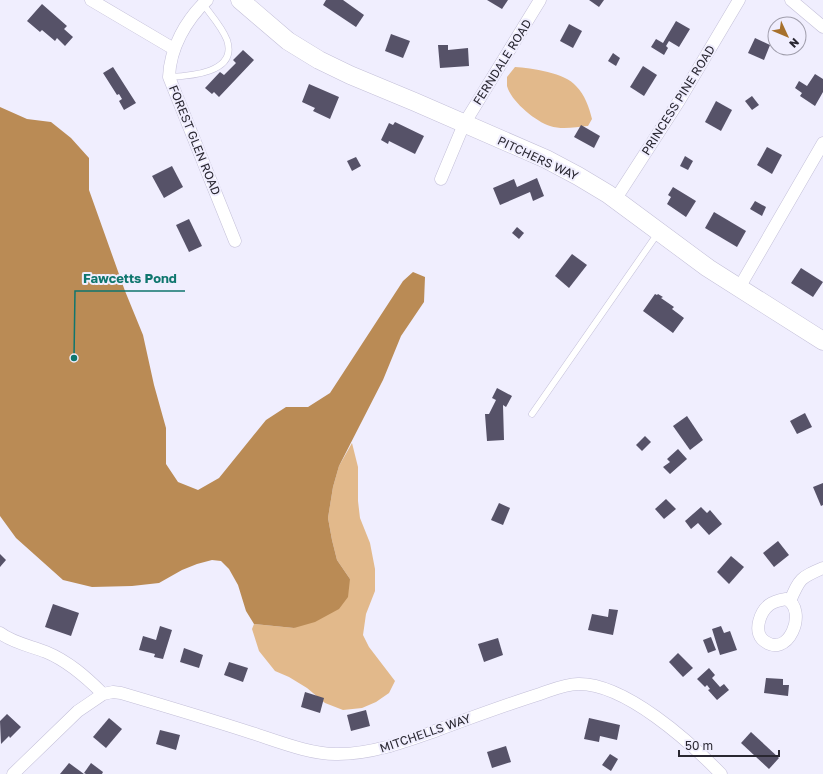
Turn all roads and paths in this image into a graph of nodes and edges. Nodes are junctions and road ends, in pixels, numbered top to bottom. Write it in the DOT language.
graph roads {
  1 [pos="92,0"];
  2 [pos="240,0"];
  3 [pos="540,0"];
  4 [pos="739,0"];
  5 [pos="791,0"];
  6 [pos="205,2"];
  7 [pos="823,27"];
  8 [pos="174,49"];
  9 [pos="169,77"];
  10 [pos="464,124"];
  11 [pos="823,143"];
  12 [pos="441,179"];
  13 [pos="615,200"];
  14 [pos="659,232"];
  15 [pos="235,241"];
  16 [pos="739,288"];
  17 [pos="823,341"];
  18 [pos="532,414"];
  19 [pos="823,568"];
  20 [pos="790,601"];
  21 [pos="0,633"];
  22 [pos="103,694"];
  23 [pos="13,774"];
  24 [pos="722,774"];
  1 -- 8 [label="street"];
  2 -- 10 [label="main road, PITCHERS WAY"];
  3 -- 10 [label="street, FERNDALE ROAD"];
  4 -- 13 [label="street, PRINCESS PINE ROAD"];
  5 -- 7 [label="street"];
  6 -- 8 [label="street, FOREST GLEN ROAD"];
  6 -- 9 [label="lane"];
  8 -- 9 [label="street, FOREST GLEN ROAD"];
  9 -- 15 [label="street, FOREST GLEN ROAD"];
  10 -- 12 [label="street"];
  10 -- 13 [label="main road, PITCHERS WAY"];
  11 -- 16 [label="street"];
  13 -- 14 [label="main road, PITCHERS WAY"];
  14 -- 16 [label="main road, PITCHERS WAY"];
  14 -- 18 [label="lane"];
  16 -- 17 [label="main road, PITCHERS WAY"];
  19 -- 20 [label="street"];
  21 -- 22 [label="street"];
  22 -- 23 [label="street"];
  22 -- 24 [label="street, MITCHELLS WAY"];
}
